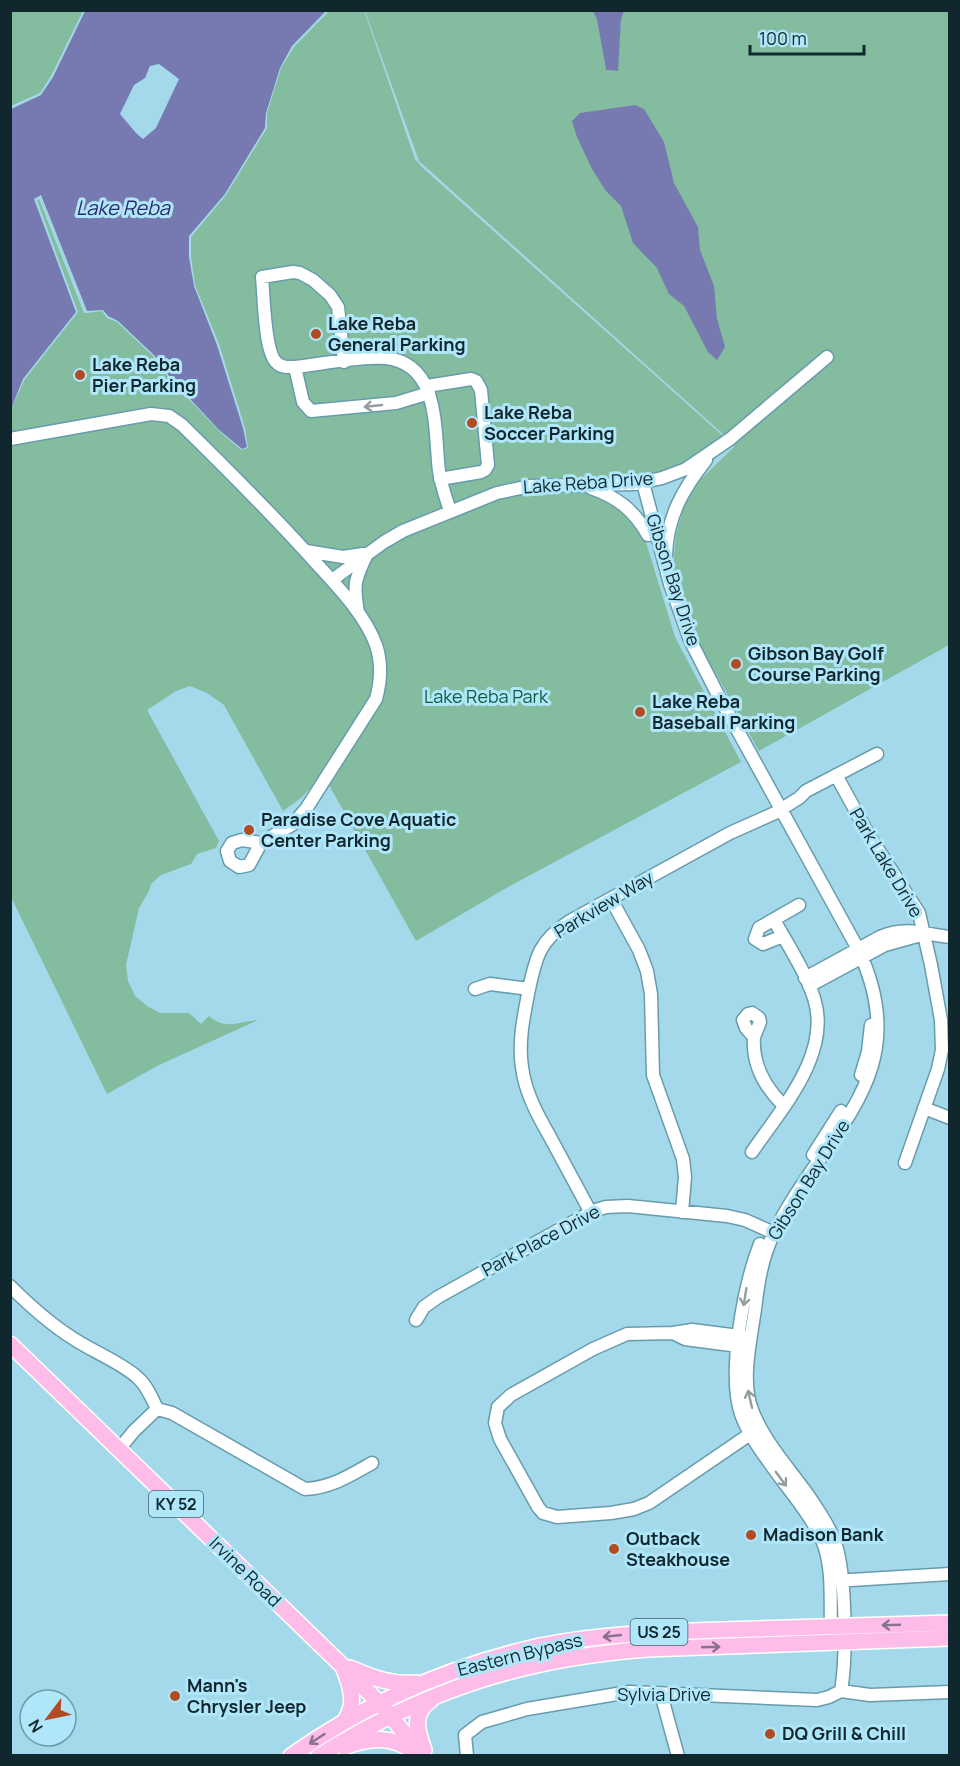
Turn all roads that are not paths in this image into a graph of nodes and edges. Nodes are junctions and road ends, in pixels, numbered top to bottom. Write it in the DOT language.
graph roads {
  1 [pos="828,357"];
  2 [pos="344,362"];
  3 [pos="295,367"];
  4 [pos="428,389"];
  5 [pos="10,439"];
  6 [pos="712,452"];
  7 [pos="440,479"];
  8 [pos="639,483"];
  9 [pos="584,485"];
  10 [pos="450,511"];
  11 [pos="648,534"];
  12 [pos="306,551"];
  13 [pos="368,553"];
  14 [pos="666,568"];
  15 [pos="332,580"];
  16 [pos="358,614"];
  17 [pos="686,641"];
  18 [pos="877,754"];
  19 [pos="836,775"];
  20 [pos="776,808"];
  21 [pos="261,843"];
  22 [pos="611,898"];
  23 [pos="799,905"];
  24 [pos="774,920"];
  25 [pos="925,934"];
  26 [pos="783,936"];
  27 [pos="950,937"];
  28 [pos="857,955"];
  29 [pos="807,982"];
  30 [pos="475,989"];
  31 [pos="529,989"];
  32 [pos="754,1037"];
  33 [pos="783,1105"];
  34 [pos="924,1108"];
  35 [pos="950,1119"];
  36 [pos="752,1152"];
  37 [pos="905,1163"];
  38 [pos="682,1212"];
  39 [pos="591,1213"];
  40 [pos="769,1234"];
  41 [pos="10,1286"];
  42 [pos="416,1320"];
  43 [pos="745,1342"];
  44 [pos="10,1344"];
  45 [pos="157,1409"];
  46 [pos="755,1430"];
  47 [pos="120,1449"];
  48 [pos="372,1462"];
  49 [pos="950,1574"];
  50 [pos="836,1581"];
  51 [pos="950,1623"];
  52 [pos="837,1626"];
  53 [pos="950,1638"];
  54 [pos="843,1642"];
  55 [pos="342,1665"];
  56 [pos="431,1680"];
  57 [pos="841,1691"];
  58 [pos="442,1692"];
  59 [pos="950,1692"];
  60 [pos="661,1694"];
  61 [pos="379,1703"];
  62 [pos="390,1715"];
  63 [pos="344,1722"];
  64 [pos="291,1755"];
  65 [pos="321,1755"];
  66 [pos="422,1755"];
  67 [pos="467,1755"];
  68 [pos="678,1755"];
  1 -- 6 [label="street, Lake Reba Drive"];
  2 -- 3 [label="street"];
  2 -- 3 [label="street"];
  2 -- 4 [label="street"];
  4 -- 3 [label="street, one-way"];
  4 -- 7 [label="street"];
  4 -- 7 [label="street"];
  5 -- 12 [label="street"];
  6 -- 8 [label="street, Lake Reba Drive"];
  6 -- 14 [label="street"];
  7 -- 10 [label="street"];
  8 -- 9 [label="street, Lake Reba Drive"];
  8 -- 11 [label="street, Gibson Bay Drive"];
  8 -- 14 [label="street, Gibson Bay Drive"];
  9 -- 10 [label="street, Lake Reba Drive"];
  9 -- 11 [label="street"];
  10 -- 13 [label="street, Lake Reba Drive"];
  11 -- 17 [label="street, Gibson Bay Drive"];
  12 -- 13 [label="street"];
  12 -- 15 [label="street"];
  13 -- 15 [label="street, Lake Reba Drive"];
  13 -- 16 [label="street"];
  14 -- 17 [label="street, Gibson Bay Drive"];
  15 -- 16 [label="street"];
  16 -- 21 [label="street"];
  17 -- 20 [label="street, Gibson Bay Drive"];
  18 -- 19 [label="street, Parkview Way"];
  19 -- 20 [label="street, Parkview Way"];
  19 -- 25 [label="street, Park Lake Drive"];
  20 -- 22 [label="street, Parkview Way"];
  20 -- 28 [label="street, Gibson Bay Drive"];
  22 -- 31 [label="street, Parkview Way"];
  22 -- 38 [label="street"];
  23 -- 24 [label="street"];
  24 -- 26 [label="street"];
  24 -- 26 [label="street"];
  25 -- 27 [label="street"];
  25 -- 28 [label="street"];
  25 -- 34 [label="street, Park Lake Drive"];
  26 -- 29 [label="street"];
  28 -- 29 [label="street"];
  28 -- 40 [label="street, Gibson Bay Drive"];
  29 -- 33 [label="street"];
  30 -- 31 [label="street"];
  31 -- 39 [label="street, Parkview Way"];
  32 -- 33 [label="street"];
  33 -- 36 [label="street"];
  34 -- 35 [label="street"];
  34 -- 37 [label="street, Park Lake Drive"];
  38 -- 39 [label="street, Park Place Drive"];
  38 -- 40 [label="street, Park Place Drive"];
  39 -- 42 [label="street, Park Place Drive"];
  40 -- 43 [label="street, Gibson Bay Drive"];
  41 -- 45 [label="street"];
  43 -- 46 [label="street, Gibson Bay Drive"];
  43 -- 46 [label="street"];
  44 -- 47 [label="main road, Irvine Road / KY 52"];
  45 -- 47 [label="street"];
  45 -- 48 [label="street"];
  46 -- 50 [label="street, Gibson Bay Drive"];
  47 -- 55 [label="main road, Irvine Road / KY 52"];
  49 -- 50 [label="street"];
  50 -- 52 [label="street, Gibson Bay Drive"];
  51 -- 52 [label="main road, Eastern Bypass / US 25, one-way"];
  52 -- 54 [label="street, Gibson Bay Drive"];
  52 -- 56 [label="main road, Eastern Bypass / US 25, one-way"];
  53 -- 54 [label="main road, Eastern Bypass / US 25"];
  54 -- 57 [label="street"];
  58 -- 54 [label="main road, Eastern Bypass / US 25, one-way"];
  55 -- 56 [label="main road"];
  55 -- 61 [label="main road, Irvine Road / KY 52"];
  55 -- 63 [label="main road"];
  56 -- 61 [label="main road, Eastern Bypass / US 25"];
  57 -- 59 [label="street"];
  57 -- 60 [label="street, Sylvia Drive"];
  58 -- 62 [label="main road, Eastern Bypass / US 25"];
  58 -- 66 [label="main road"];
  60 -- 67 [label="street, Sylvia Drive"];
  60 -- 68 [label="street"];
  61 -- 62 [label="main road, Irvine Road / KY 52"];
  61 -- 63 [label="main road, Eastern Bypass / US 25"];
  62 -- 65 [label="main road, Eastern Bypass / US 25"];
  62 -- 66 [label="main road, Irvine Road / KY 52"];
  63 -- 64 [label="main road, Eastern Bypass / US 25, one-way"];
  65 -- 66 [label="main road"];
}
